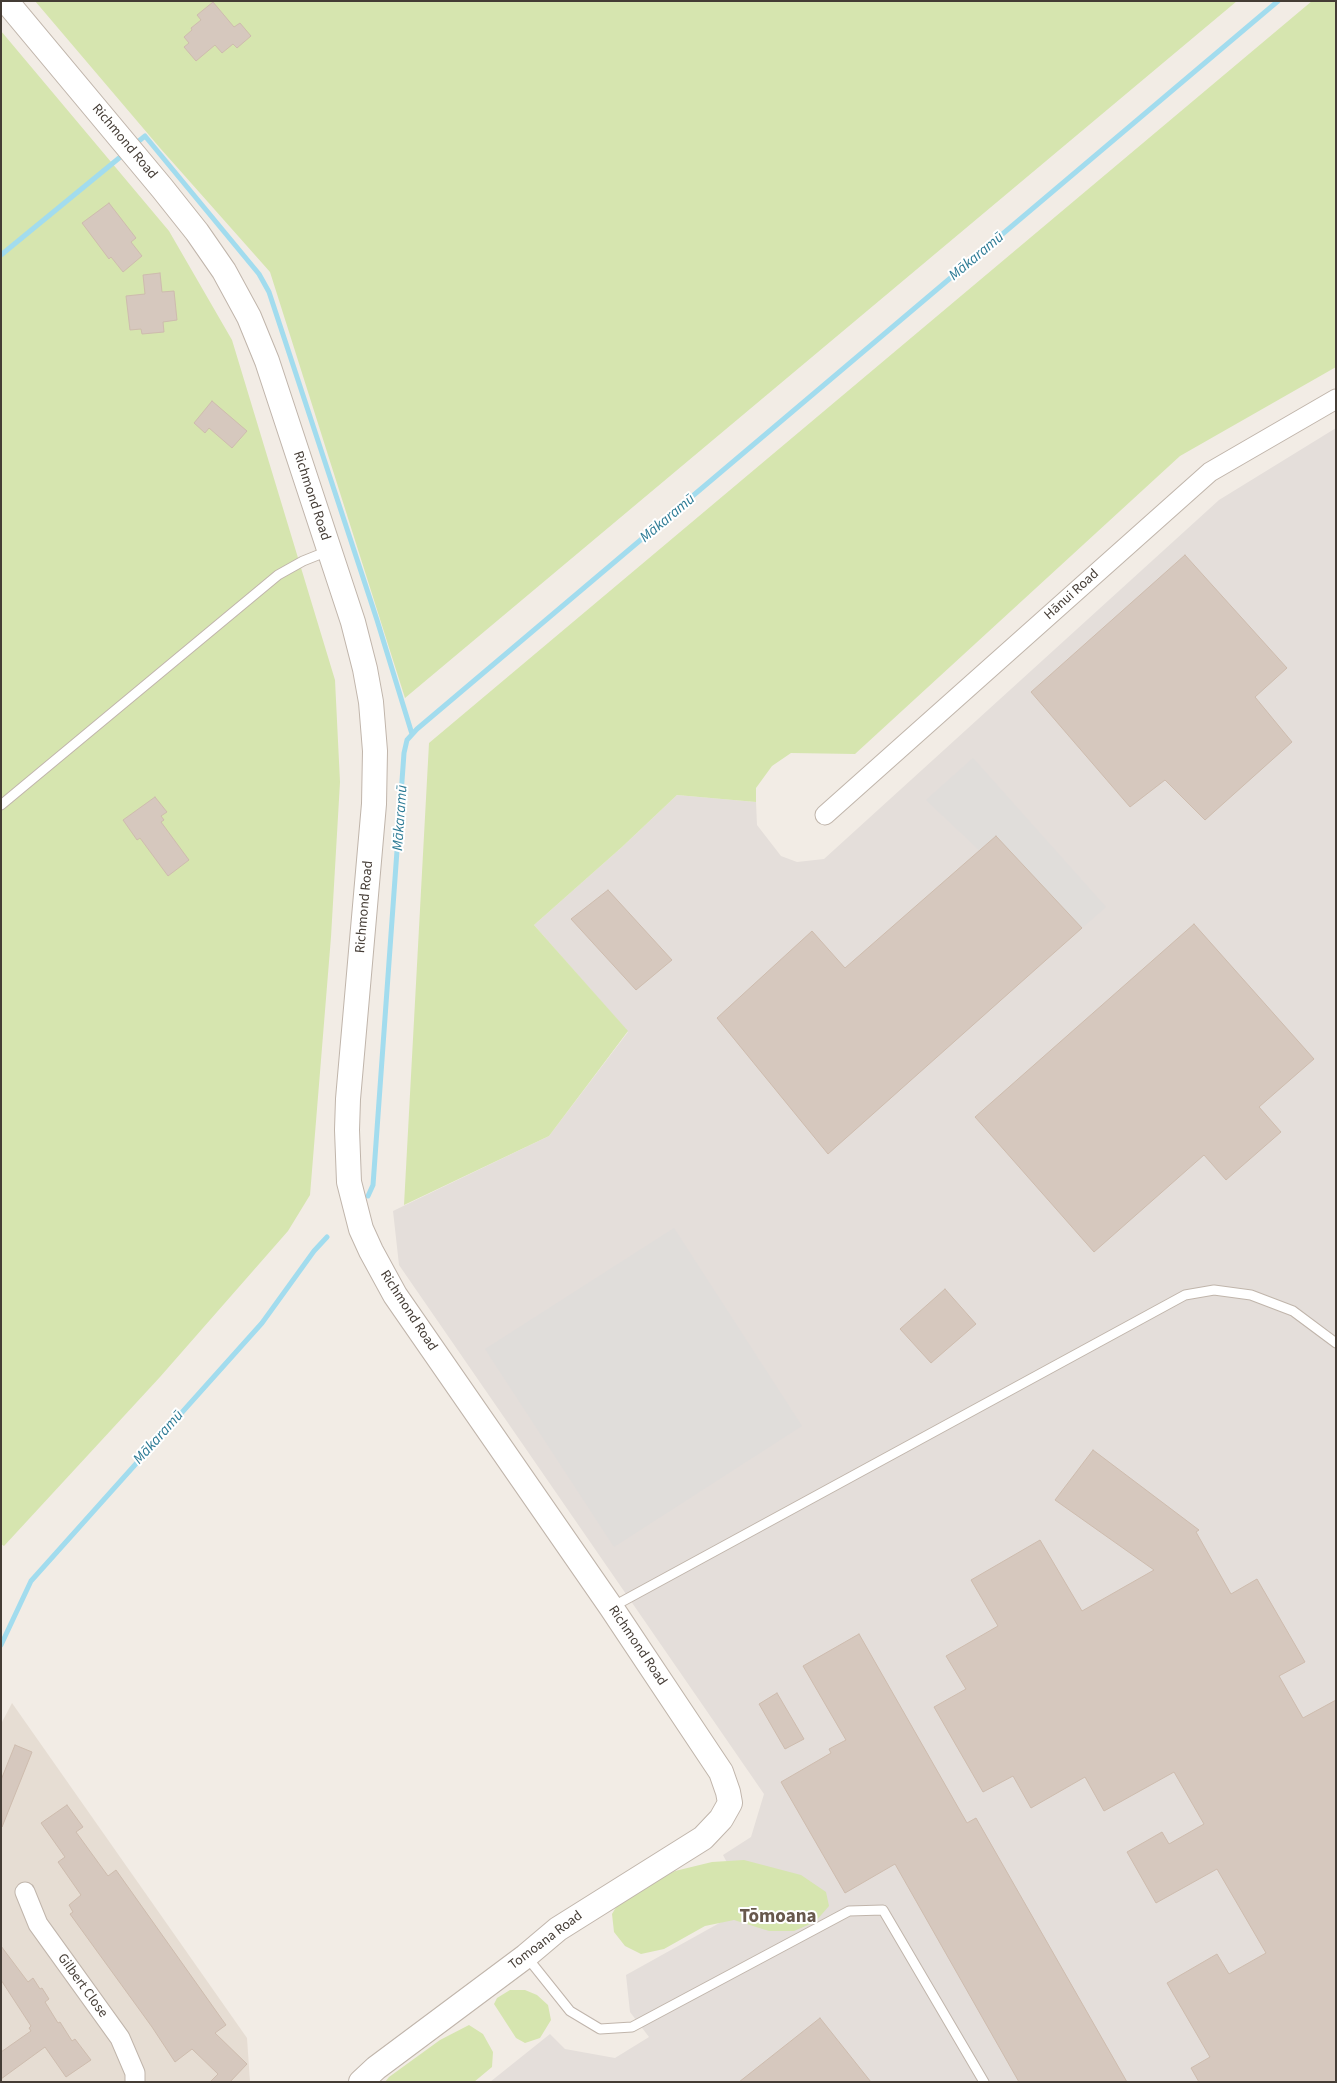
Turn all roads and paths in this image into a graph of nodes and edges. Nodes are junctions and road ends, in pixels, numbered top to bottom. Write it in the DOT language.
graph roads {
  1 [pos="6,1"];
  2 [pos="1336,398"];
  3 [pos="329,551"];
  4 [pos="2,804"];
  5 [pos="825,815"];
  6 [pos="1336,1343"];
  7 [pos="611,1607"];
  8 [pos="730,1803"];
  9 [pos="25,1892"];
  10 [pos="526,1956"];
  11 [pos="135,2082"];
  12 [pos="361,2082"];
  13 [pos="984,2082"];
  1 -- 3 [label="street, Richmond Road"];
  2 -- 5 [label="street, Hānui Road"];
  3 -- 4 [label="lane"];
  3 -- 7 [label="street, Richmond Road"];
  6 -- 7 [label="lane"];
  7 -- 8 [label="street, Richmond Road"];
  8 -- 10 [label="street, Tomoana Road"];
  9 -- 11 [label="street, Gilbert Close"];
  10 -- 12 [label="street, Tomoana Road"];
  10 -- 13 [label="lane"];
}
